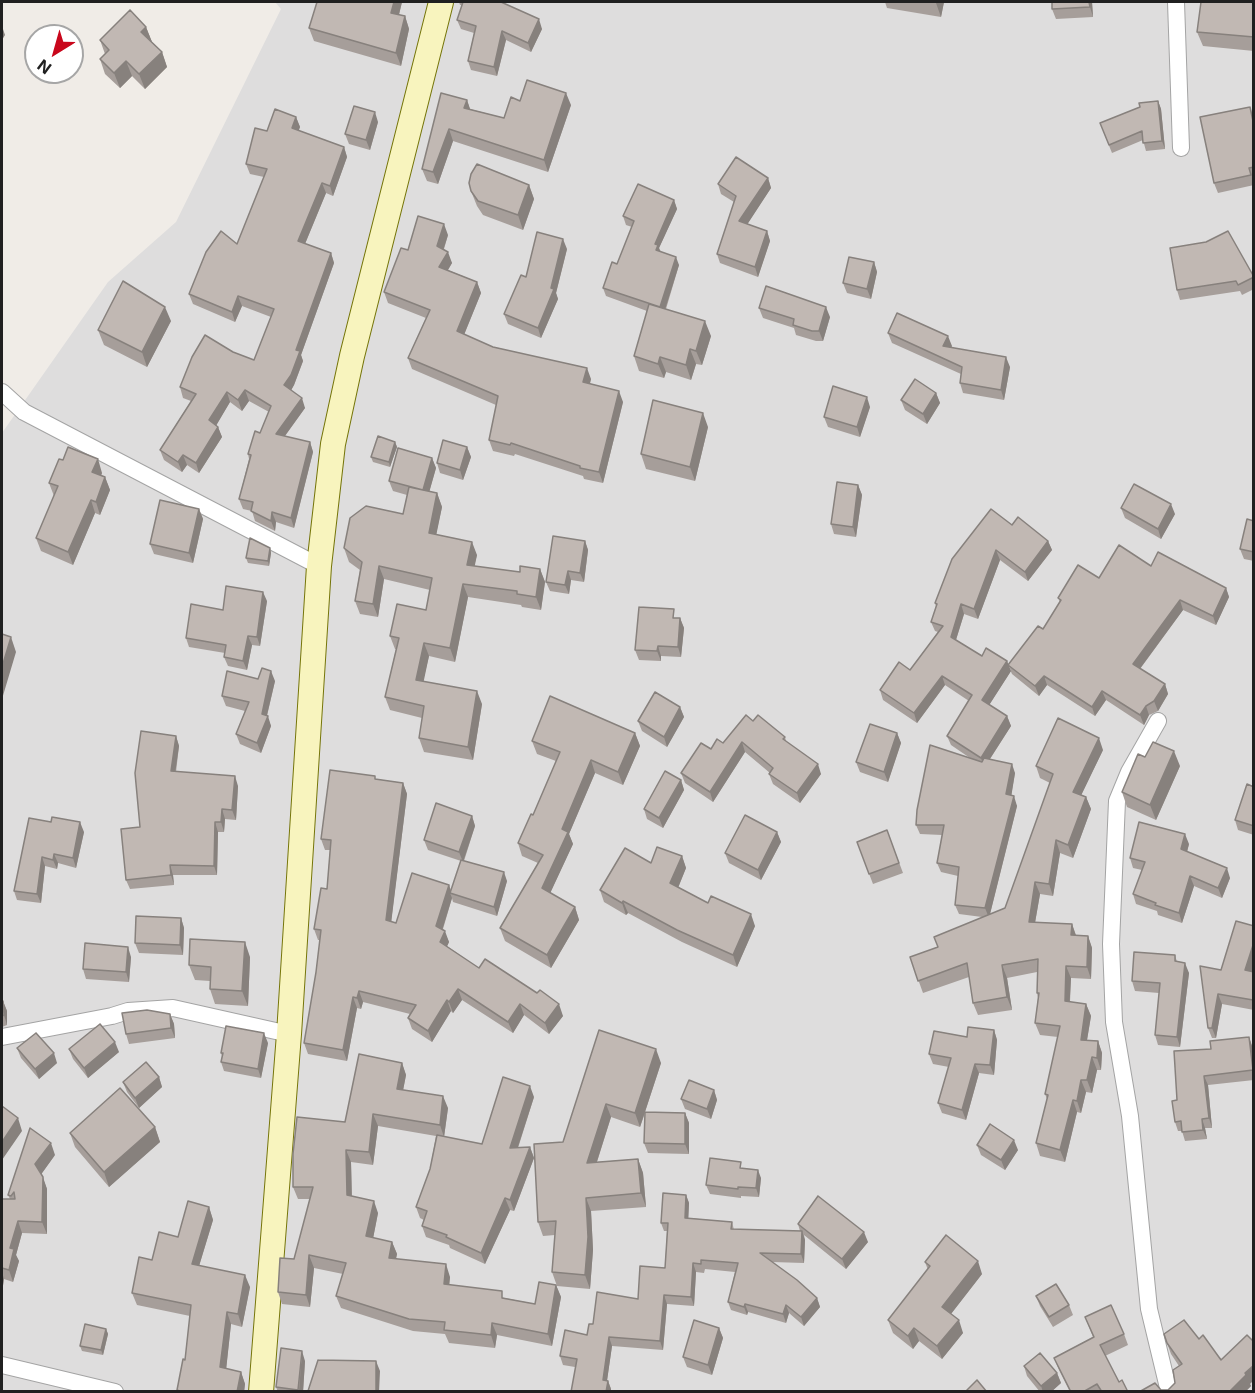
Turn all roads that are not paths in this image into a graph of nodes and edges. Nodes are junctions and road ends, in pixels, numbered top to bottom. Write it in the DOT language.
graph roads {
  1 [pos="441,2"];
  2 [pos="1176,2"];
  3 [pos="1181,148"];
  4 [pos="2,392"];
  5 [pos="319,566"];
  6 [pos="1158,721"];
  7 [pos="289,1034"];
  8 [pos="2,1037"];
  9 [pos="2,1365"];
  10 [pos="115,1392"];
  11 [pos="261,1392"];
  12 [pos="1169,1392"];
  1 -- 5 [label="main road"];
  2 -- 3 [label="street"];
  4 -- 5 [label="street"];
  5 -- 7 [label="main road"];
  6 -- 12 [label="street"];
  7 -- 8 [label="street"];
  7 -- 11 [label="main road"];
  9 -- 10 [label="street"];
}
